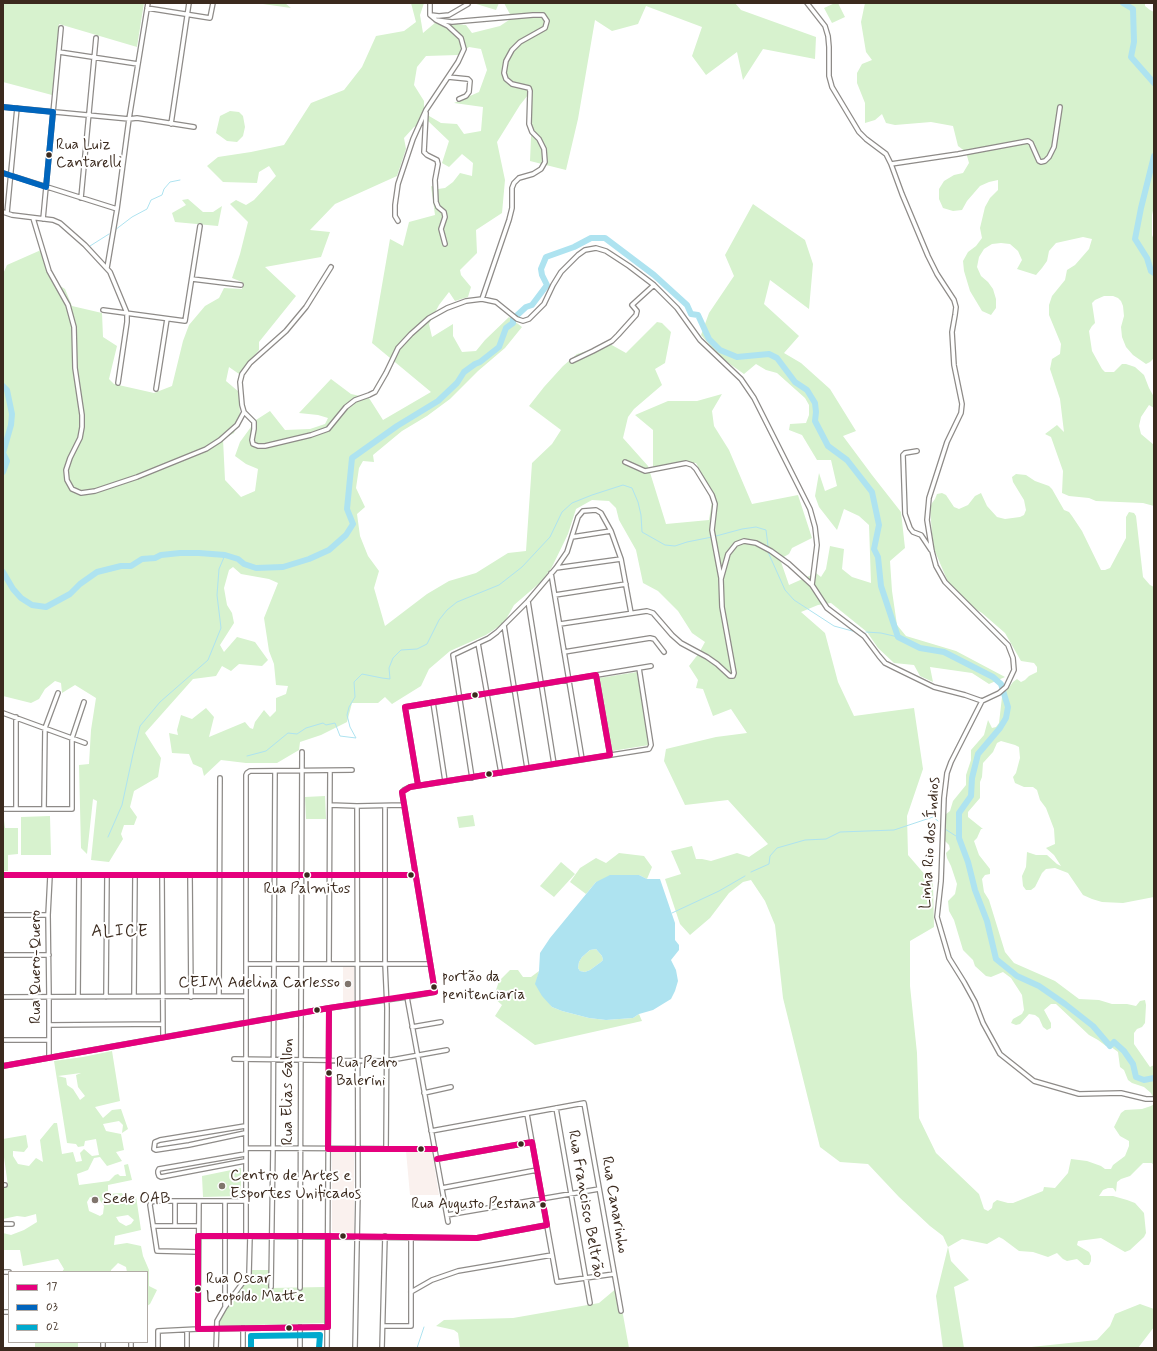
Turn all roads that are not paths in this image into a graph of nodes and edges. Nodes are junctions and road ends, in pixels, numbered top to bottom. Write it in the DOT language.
graph roads {
  1 [pos="148,3"];
  2 [pos="189,3"];
  3 [pos="213,3"];
  4 [pos="430,3"];
  5 [pos="807,3"];
  6 [pos="468,4"];
  7 [pos="147,8"];
  8 [pos="187,14"];
  9 [pos="430,15"];
  10 [pos="436,20"];
  11 [pos="61,28"];
  12 [pos="96,38"];
  13 [pos="59,52"];
  14 [pos="94,57"];
  15 [pos="138,64"];
  16 [pos="448,77"];
  17 [pos="459,99"];
  18 [pos="3,107"];
  19 [pos="1060,107"];
  20 [pos="17,108"];
  21 [pos="426,110"];
  22 [pos="53,112"];
  23 [pos="89,115"];
  24 [pos="129,119"];
  25 [pos="170,124"];
  26 [pos="194,127"];
  27 [pos="891,164"];
  28 [pos="3,173"];
  29 [pos="10,175"];
  30 [pos="46,186"];
  31 [pos="81,198"];
  32 [pos="117,209"];
  33 [pos="5,213"];
  34 [pos="33,218"];
  35 [pos="43,219"];
  36 [pos="398,221"];
  37 [pos="200,226"];
  38 [pos="444,244"];
  39 [pos="331,267"];
  40 [pos="107,268"];
  41 [pos="192,279"];
  42 [pos="241,285"];
  43 [pos="654,285"];
  44 [pos="482,299"];
  45 [pos="103,310"];
  46 [pos="127,313"];
  47 [pos="167,319"];
  48 [pos="572,361"];
  49 [pos="118,383"];
  50 [pos="156,389"];
  51 [pos="244,412"];
  52 [pos="917,451"];
  53 [pos="625,462"];
  54 [pos="611,531"];
  55 [pos="572,537"];
  56 [pos="932,551"];
  57 [pos="622,559"];
  58 [pos="556,568"];
  59 [pos="552,573"];
  60 [pos="721,579"];
  61 [pos="626,584"];
  62 [pos="812,585"];
  63 [pos="555,595"];
  64 [pos="528,601"];
  65 [pos="631,613"];
  66 [pos="560,624"];
  67 [pos="504,625"];
  68 [pos="478,643"];
  69 [pos="564,652"];
  70 [pos="664,652"];
  71 [pos="651,666"];
  72 [pos="639,668"];
  73 [pos="596,675"];
  74 [pos="569,679"];
  75 [pos="542,684"];
  76 [pos="514,688"];
  77 [pos="58,693"];
  78 [pos="487,693"];
  79 [pos="460,697"];
  80 [pos="982,701"];
  81 [pos="84,702"];
  82 [pos="433,702"];
  83 [pos="3,713"];
  84 [pos="16,718"];
  85 [pos="45,728"];
  86 [pos="72,738"];
  87 [pos="84,743"];
  88 [pos="302,752"];
  89 [pos="610,755"];
  90 [pos="582,759"];
  91 [pos="554,764"];
  92 [pos="527,768"];
  93 [pos="352,770"];
  94 [pos="275,771"];
  95 [pos="302,771"];
  96 [pos="330,771"];
  97 [pos="501,773"];
  98 [pos="220,778"];
  99 [pos="472,778"];
  100 [pos="445,781"];
  101 [pos="418,786"];
  102 [pos="330,805"];
  103 [pos="404,805"];
  104 [pos="357,806"];
  105 [pos="385,806"];
  106 [pos="3,809"];
  107 [pos="16,809"];
  108 [pos="44,809"];
  109 [pos="3,875"];
  110 [pos="79,875"];
  111 [pos="107,875"];
  112 [pos="162,875"];
  113 [pos="246,875"];
  114 [pos="274,875"];
  115 [pos="301,875"];
  116 [pos="329,875"];
  117 [pos="357,875"];
  118 [pos="385,875"];
  119 [pos="50,876"];
  120 [pos="135,876"];
  121 [pos="190,876"];
  122 [pos="219,876"];
  123 [pos="415,876"];
  124 [pos="3,915"];
  125 [pos="48,915"];
  126 [pos="3,955"];
  127 [pos="49,955"];
  128 [pos="246,964"];
  129 [pos="274,964"];
  130 [pos="301,964"];
  131 [pos="329,964"];
  132 [pos="357,964"];
  133 [pos="385,964"];
  134 [pos="430,964"];
  135 [pos="49,996"];
  136 [pos="78,996"];
  137 [pos="106,996"];
  138 [pos="134,996"];
  139 [pos="163,996"];
  140 [pos="219,996"];
  141 [pos="246,996"];
  142 [pos="3,997"];
  143 [pos="191,997"];
  144 [pos="407,997"];
  145 [pos="386,1000"];
  146 [pos="357,1005"];
  147 [pos="329,1008"];
  148 [pos="301,1013"];
  149 [pos="274,1018"];
  150 [pos="246,1022"];
  151 [pos="441,1022"];
  152 [pos="163,1024"];
  153 [pos="49,1025"];
  154 [pos="412,1027"];
  155 [pos="163,1037"];
  156 [pos="3,1040"];
  157 [pos="49,1040"];
  158 [pos="447,1050"];
  159 [pos="418,1056"];
  160 [pos="49,1058"];
  161 [pos="234,1059"];
  162 [pos="246,1059"];
  163 [pos="273,1060"];
  164 [pos="301,1060"];
  165 [pos="329,1060"];
  166 [pos="358,1060"];
  167 [pos="386,1061"];
  168 [pos="3,1066"];
  169 [pos="451,1087"];
  170 [pos="424,1093"];
  171 [pos="1154,1099"];
  172 [pos="556,1108"];
  173 [pos="527,1114"];
  174 [pos="246,1126"];
  175 [pos="431,1131"];
  176 [pos="245,1133"];
  177 [pos="532,1142"];
  178 [pos="246,1148"];
  179 [pos="273,1148"];
  180 [pos="300,1148"];
  181 [pos="328,1148"];
  182 [pos="357,1149"];
  183 [pos="386,1149"];
  184 [pos="435,1149"];
  185 [pos="246,1154"];
  186 [pos="437,1159"];
  187 [pos="245,1161"];
  188 [pos="537,1170"];
  189 [pos="442,1188"];
  190 [pos="599,1189"];
  191 [pos="571,1194"];
  192 [pos="542,1199"];
  193 [pos="199,1201"];
  194 [pos="245,1201"];
  195 [pos="175,1202"];
  196 [pos="225,1202"];
  197 [pos="447,1215"];
  198 [pos="448,1222"];
  199 [pos="3,1224"];
  200 [pos="12,1224"];
  201 [pos="547,1225"];
  202 [pos="154,1226"];
  203 [pos="175,1226"];
  204 [pos="198,1226"];
  205 [pos="198,1236"];
  206 [pos="224,1236"];
  207 [pos="248,1236"];
  208 [pos="272,1236"];
  209 [pos="300,1236"];
  210 [pos="328,1236"];
  211 [pos="385,1236"];
  212 [pos="356,1237"];
  213 [pos="412,1237"];
  214 [pos="198,1252"];
  215 [pos="552,1255"];
  216 [pos="614,1274"];
  217 [pos="586,1278"];
  218 [pos="271,1287"];
  219 [pos="300,1288"];
  220 [pos="411,1292"];
  221 [pos="590,1303"];
  222 [pos="225,1307"];
  223 [pos="621,1311"];
  224 [pos="383,1326"];
  225 [pos="300,1327"];
  226 [pos="328,1327"];
  227 [pos="216,1328"];
  228 [pos="243,1328"];
  229 [pos="198,1329"];
  230 [pos="187,1330"];
  231 [pos="158,1348"];
  232 [pos="187,1348"];
  233 [pos="216,1348"];
  234 [pos="243,1348"];
  235 [pos="300,1348"];
  236 [pos="328,1348"];
  237 [pos="355,1348"];
  238 [pos="382,1348"];
  1 -- 7 [label="street"];
  2 -- 8 [label="street"];
  3 -- 8 [label="street"];
  4 -- 9 [label="street"];
  5 -- 27 [label="street"];
  6 -- 9 [label="street"];
  7 -- 8 [label="street"];
  7 -- 15 [label="street"];
  8 -- 25 [label="street"];
  9 -- 10 [label="street"];
  10 -- 16 [label="street"];
  10 -- 44 [label="street"];
  11 -- 13 [label="street"];
  12 -- 14 [label="street"];
  13 -- 14 [label="street"];
  13 -- 22 [label="street"];
  14 -- 15 [label="street"];
  14 -- 23 [label="street"];
  15 -- 24 [label="street"];
  16 -- 17 [label="street"];
  16 -- 21 [label="street"];
  18 -- 20 [label="street"];
  19 -- 27 [label="street"];
  20 -- 22 [label="street"];
  20 -- 29 [label="street"];
  21 -- 36 [label="street"];
  21 -- 38 [label="street"];
  22 -- 23 [label="street"];
  22 -- 30 [label="street"];
  23 -- 24 [label="street"];
  23 -- 31 [label="street"];
  24 -- 25 [label="street"];
  24 -- 32 [label="street"];
  25 -- 26 [label="street"];
  27 -- 56 [label="street"];
  28 -- 29 [label="street"];
  29 -- 30 [label="street"];
  29 -- 33 [label="street"];
  30 -- 31 [label="street"];
  30 -- 35 [label="street"];
  31 -- 32 [label="street"];
  32 -- 40 [label="street"];
  33 -- 34 [label="street"];
  34 -- 35 [label="street"];
  34 -- 51 [label="street"];
  35 -- 40 [label="street"];
  37 -- 41 [label="street"];
  39 -- 51 [label="street"];
  40 -- 46 [label="street"];
  41 -- 42 [label="street"];
  41 -- 47 [label="street"];
  43 -- 44 [label="street"];
  43 -- 48 [label="street"];
  43 -- 62 [label="street"];
  44 -- 51 [label="street"];
  45 -- 46 [label="street"];
  46 -- 47 [label="street"];
  46 -- 49 [label="street"];
  47 -- 50 [label="street"];
  52 -- 56 [label="street"];
  53 -- 60 [label="street"];
  54 -- 55 [label="street"];
  54 -- 55 [label="street"];
  54 -- 57 [label="street"];
  55 -- 58 [label="street"];
  56 -- 80 [label="street"];
  57 -- 58 [label="street"];
  57 -- 61 [label="street"];
  58 -- 59 [label="street"];
  59 -- 63 [label="street"];
  59 -- 64 [label="street"];
  60 -- 62 [label="street"];
  60 -- 65 [label="street"];
  61 -- 63 [label="street"];
  61 -- 65 [label="street"];
  62 -- 80 [label="street"];
  63 -- 66 [label="street"];
  64 -- 67 [label="street"];
  64 -- 75 [label="street"];
  65 -- 66 [label="street"];
  66 -- 69 [label="street"];
  67 -- 68 [label="street"];
  67 -- 76 [label="street"];
  68 -- 78 [label="street"];
  68 -- 79 [label="street"];
  69 -- 70 [label="street"];
  69 -- 74 [label="street"];
  71 -- 72 [label="street"];
  72 -- 73 [label="street"];
  72 -- 89 [label="street"];
  73 -- 74 [label="street"];
  73 -- 89 [label="street"];
  74 -- 75 [label="street"];
  74 -- 90 [label="street"];
  75 -- 76 [label="street"];
  75 -- 91 [label="street"];
  76 -- 78 [label="street"];
  76 -- 92 [label="street"];
  77 -- 85 [label="street"];
  78 -- 79 [label="street"];
  78 -- 97 [label="street"];
  79 -- 82 [label="street"];
  79 -- 99 [label="street"];
  80 -- 171 [label="street, Linha Rio dos Índios"];
  81 -- 86 [label="street"];
  82 -- 100 [label="street"];
  82 -- 101 [label="street"];
  83 -- 84 [label="street"];
  84 -- 85 [label="street"];
  84 -- 107 [label="street"];
  85 -- 86 [label="street"];
  85 -- 108 [label="street"];
  86 -- 87 [label="street"];
  86 -- 108 [label="street"];
  88 -- 95 [label="street, Rua Elias Gallon"];
  89 -- 90 [label="street"];
  90 -- 91 [label="street"];
  91 -- 92 [label="street"];
  92 -- 97 [label="street"];
  93 -- 96 [label="street"];
  94 -- 95 [label="street"];
  94 -- 113 [label="street"];
  94 -- 114 [label="street"];
  95 -- 96 [label="street"];
  95 -- 115 [label="street, Rua Elias Gallon"];
  96 -- 102 [label="street"];
  97 -- 99 [label="street"];
  98 -- 122 [label="street"];
  99 -- 100 [label="street"];
  100 -- 101 [label="street"];
  101 -- 103 [label="street"];
  102 -- 104 [label="street"];
  102 -- 116 [label="street"];
  103 -- 105 [label="street"];
  103 -- 123 [label="street"];
  104 -- 105 [label="street"];
  104 -- 117 [label="street"];
  105 -- 118 [label="street"];
  106 -- 107 [label="street"];
  107 -- 108 [label="street"];
  109 -- 119 [label="street"];
  110 -- 111 [label="street"];
  110 -- 119 [label="street"];
  110 -- 136 [label="street"];
  111 -- 120 [label="street"];
  111 -- 137 [label="street"];
  112 -- 120 [label="street"];
  112 -- 121 [label="street"];
  112 -- 139 [label="street"];
  113 -- 114 [label="street"];
  113 -- 122 [label="street"];
  113 -- 128 [label="street"];
  114 -- 115 [label="street"];
  114 -- 129 [label="street"];
  115 -- 116 [label="street"];
  115 -- 130 [label="street, Rua Elias Gallon"];
  116 -- 117 [label="street"];
  116 -- 131 [label="street"];
  117 -- 118 [label="street"];
  117 -- 132 [label="street"];
  118 -- 123 [label="street"];
  118 -- 133 [label="street"];
  119 -- 125 [label="street, Rua Quero-Quero"];
  120 -- 138 [label="street"];
  121 -- 122 [label="street"];
  121 -- 143 [label="street"];
  122 -- 140 [label="street"];
  123 -- 134 [label="street"];
  124 -- 125 [label="street"];
  125 -- 127 [label="street, Rua Quero-Quero"];
  126 -- 127 [label="street"];
  127 -- 135 [label="street, Rua Quero-Quero"];
  128 -- 129 [label="street"];
  128 -- 141 [label="street"];
  129 -- 130 [label="street"];
  129 -- 149 [label="street"];
  130 -- 131 [label="street"];
  130 -- 148 [label="street, Rua Elias Gallon"];
  131 -- 132 [label="street"];
  132 -- 133 [label="street"];
  132 -- 146 [label="street"];
  133 -- 134 [label="street"];
  133 -- 145 [label="street"];
  134 -- 144 [label="street"];
  135 -- 136 [label="street"];
  135 -- 142 [label="street"];
  135 -- 153 [label="street, Rua Quero-Quero"];
  136 -- 137 [label="street"];
  137 -- 138 [label="street"];
  138 -- 139 [label="street"];
  139 -- 143 [label="street"];
  139 -- 152 [label="street"];
  140 -- 141 [label="street"];
  140 -- 143 [label="street"];
  141 -- 150 [label="street"];
  144 -- 145 [label="street"];
  144 -- 154 [label="street"];
  145 -- 146 [label="street"];
  145 -- 167 [label="street"];
  146 -- 147 [label="street"];
  146 -- 166 [label="street"];
  147 -- 148 [label="street"];
  147 -- 165 [label="street"];
  148 -- 149 [label="street"];
  148 -- 164 [label="street, Rua Elias Gallon"];
  149 -- 150 [label="street"];
  149 -- 163 [label="street"];
  150 -- 155 [label="street"];
  150 -- 162 [label="street"];
  151 -- 154 [label="street"];
  152 -- 153 [label="street"];
  152 -- 155 [label="street"];
  153 -- 157 [label="street, Rua Quero-Quero"];
  154 -- 159 [label="street"];
  155 -- 160 [label="street"];
  156 -- 157 [label="street"];
  157 -- 160 [label="street, Rua Quero-Quero"];
  158 -- 159 [label="street"];
  159 -- 167 [label="street"];
  159 -- 170 [label="street"];
  160 -- 168 [label="street"];
  161 -- 162 [label="street"];
  162 -- 163 [label="street"];
  162 -- 174 [label="street"];
  163 -- 164 [label="street"];
  163 -- 179 [label="street"];
  164 -- 165 [label="street"];
  164 -- 180 [label="street, Rua Elias Gallon"];
  165 -- 166 [label="street"];
  165 -- 181 [label="street"];
  166 -- 167 [label="street"];
  166 -- 182 [label="street"];
  167 -- 183 [label="street"];
  169 -- 170 [label="street"];
  170 -- 175 [label="street"];
  172 -- 173 [label="street"];
  172 -- 190 [label="street, Rua Canarinho"];
  172 -- 191 [label="street, Rua Francisco Beltrão"];
  173 -- 175 [label="street"];
  173 -- 177 [label="street"];
  174 -- 176 [label="street"];
  174 -- 176 [label="street"];
  175 -- 184 [label="street"];
  176 -- 178 [label="street"];
  177 -- 186 [label="street"];
  177 -- 188 [label="street"];
  178 -- 179 [label="street"];
  178 -- 185 [label="street"];
  179 -- 180 [label="street"];
  179 -- 208 [label="street"];
  180 -- 181 [label="street"];
  180 -- 209 [label="street, Rua Elias Gallon"];
  181 -- 182 [label="street"];
  181 -- 210 [label="street"];
  182 -- 183 [label="street"];
  182 -- 212 [label="street"];
  183 -- 184 [label="street"];
  184 -- 186 [label="street"];
  185 -- 187 [label="street"];
  185 -- 187 [label="street"];
  186 -- 189 [label="street"];
  187 -- 194 [label="street"];
  188 -- 189 [label="street"];
  188 -- 192 [label="street"];
  189 -- 197 [label="street"];
  190 -- 191 [label="street"];
  190 -- 216 [label="street, Rua Canarinho"];
  191 -- 192 [label="street"];
  191 -- 217 [label="street, Rua Francisco Beltrão"];
  192 -- 197 [label="street"];
  192 -- 201 [label="street"];
  193 -- 195 [label="street"];
  193 -- 196 [label="street"];
  193 -- 204 [label="street"];
  194 -- 196 [label="street"];
  194 -- 207 [label="street"];
  195 -- 202 [label="street"];
  195 -- 203 [label="street"];
  196 -- 206 [label="street"];
  197 -- 198 [label="street"];
  199 -- 200 [label="street"];
  201 -- 213 [label="street"];
  201 -- 215 [label="street"];
  202 -- 203 [label="street"];
  202 -- 214 [label="street"];
  203 -- 204 [label="street"];
  204 -- 205 [label="street"];
  205 -- 206 [label="street"];
  205 -- 214 [label="street"];
  206 -- 207 [label="street"];
  206 -- 222 [label="street"];
  207 -- 208 [label="street"];
  207 -- 222 [label="street"];
  208 -- 209 [label="street"];
  208 -- 218 [label="street"];
  209 -- 210 [label="street"];
  209 -- 219 [label="street, Rua Elias Gallon"];
  210 -- 212 [label="street"];
  210 -- 226 [label="street"];
  211 -- 212 [label="street"];
  211 -- 213 [label="street"];
  211 -- 224 [label="street"];
  212 -- 237 [label="street"];
  213 -- 220 [label="street"];
  214 -- 229 [label="street"];
  215 -- 217 [label="street"];
  215 -- 220 [label="street"];
  216 -- 217 [label="street"];
  216 -- 223 [label="street, Rua Canarinho"];
  217 -- 221 [label="street, Rua Francisco Beltrão"];
  220 -- 224 [label="street"];
  222 -- 227 [label="street"];
  224 -- 238 [label="street"];
  225 -- 226 [label="street"];
  225 -- 228 [label="street"];
  225 -- 235 [label="street"];
  226 -- 236 [label="street"];
  227 -- 228 [label="street"];
  227 -- 229 [label="street"];
  227 -- 233 [label="street"];
  228 -- 234 [label="street"];
  229 -- 230 [label="street"];
  230 -- 231 [label="street"];
  230 -- 232 [label="street"];
}
